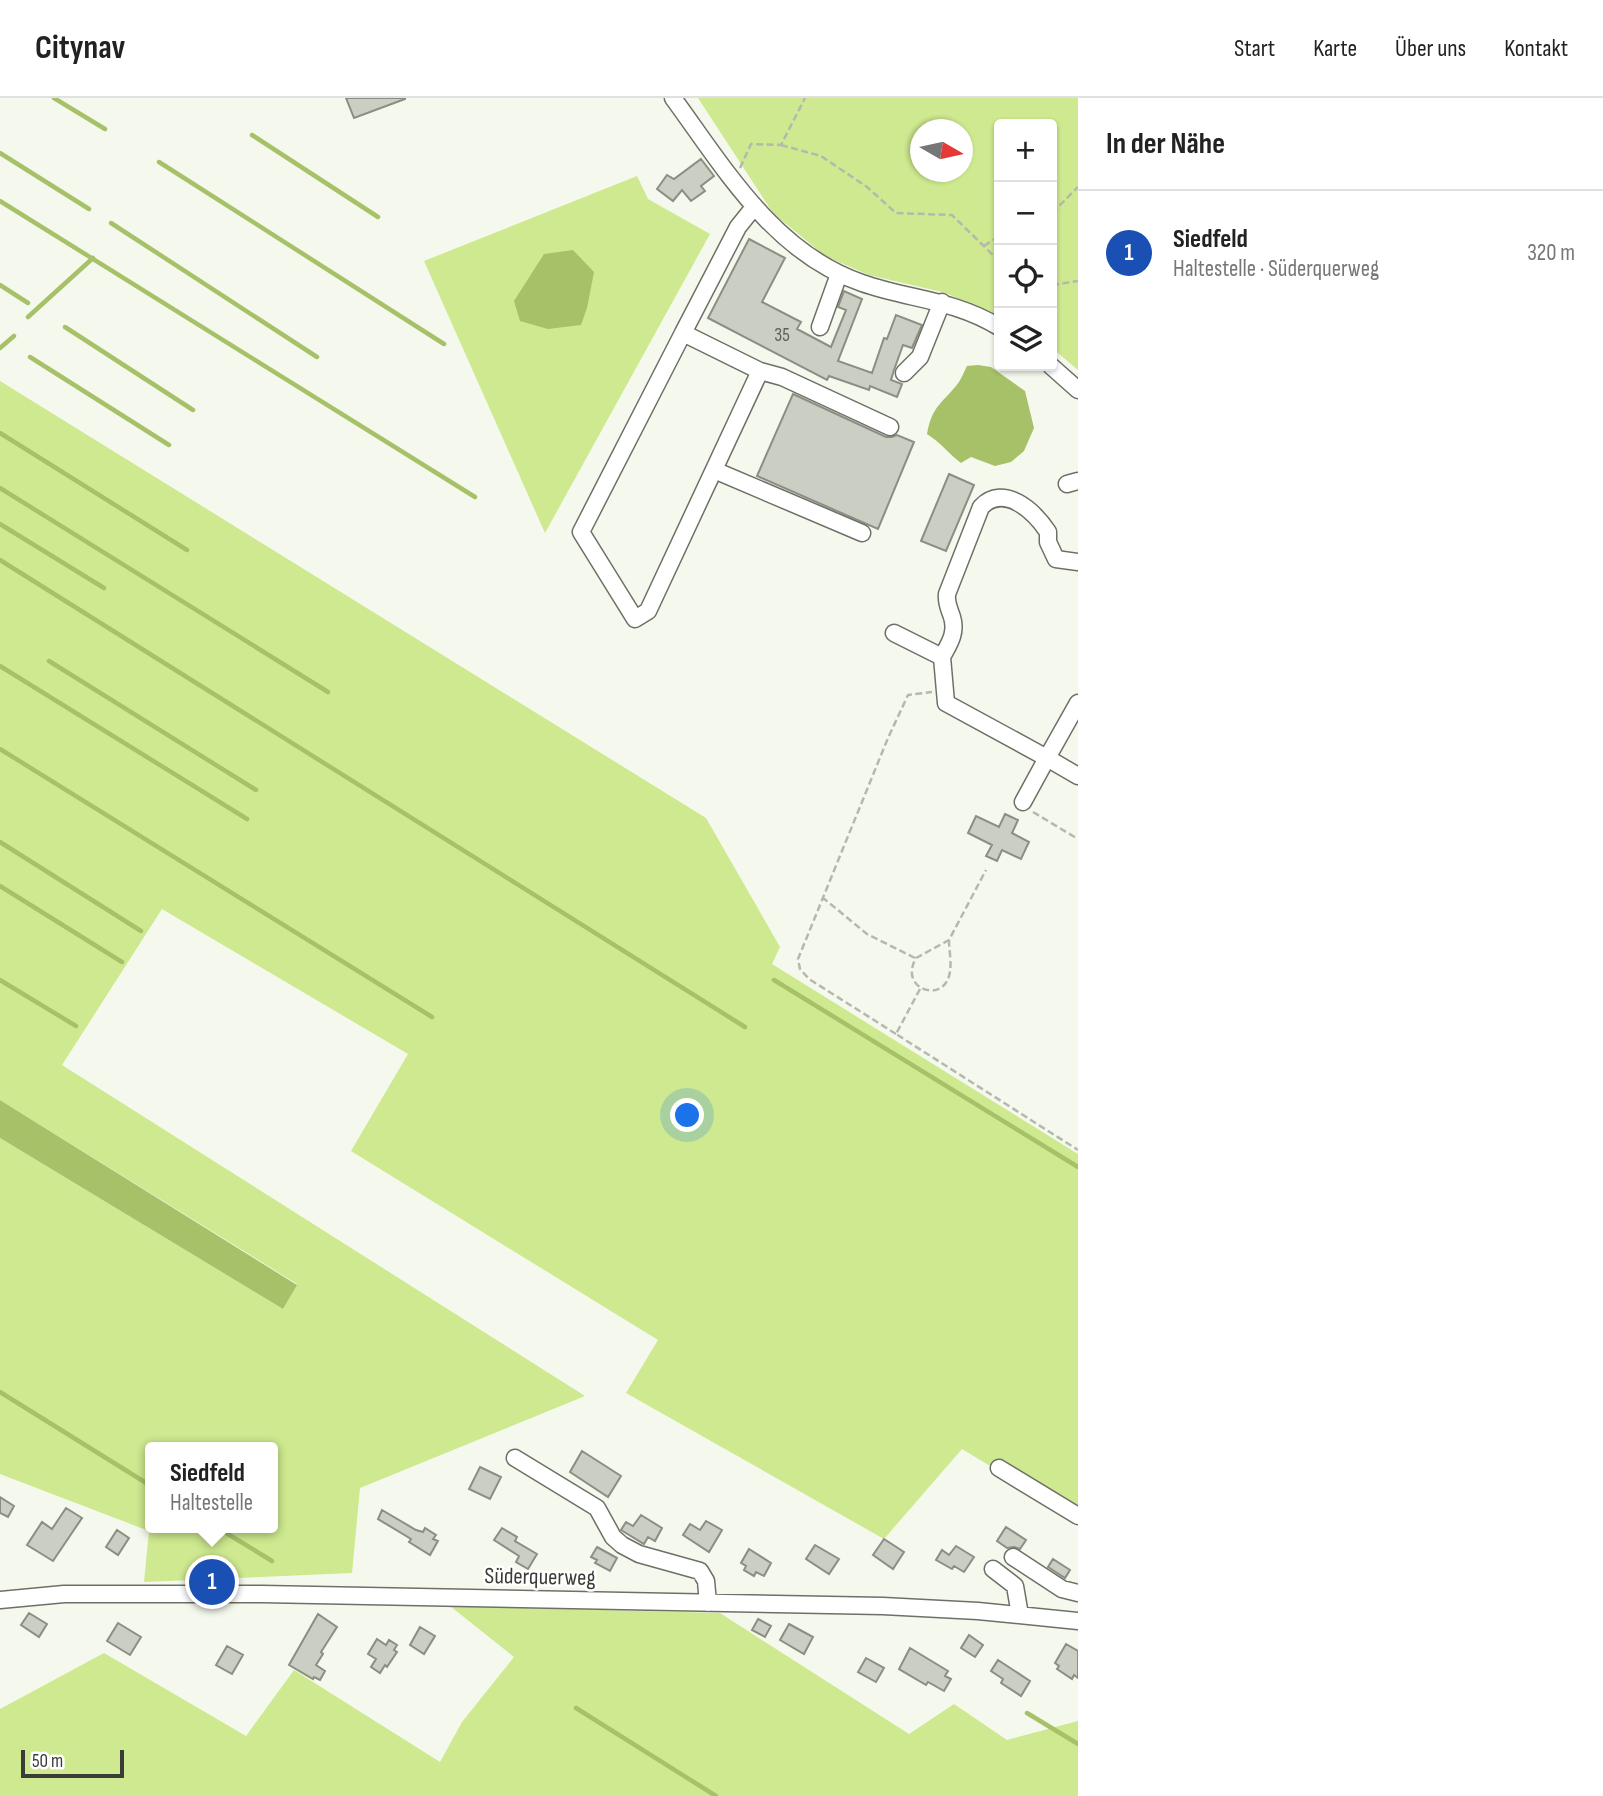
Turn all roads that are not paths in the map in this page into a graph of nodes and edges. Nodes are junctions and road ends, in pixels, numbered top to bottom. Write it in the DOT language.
graph roads {
  1 [pos="673,98"];
  2 [pos="754,207"];
  3 [pos="839,274"];
  4 [pos="942,302"];
  5 [pos="994,324"];
  6 [pos="820,327"];
  7 [pos="683,333"];
  8 [pos="760,371"];
  9 [pos="1057,371"];
  10 [pos="904,373"];
  11 [pos="1078,390"];
  12 [pos="890,427"];
  13 [pos="714,470"];
  14 [pos="862,533"];
  15 [pos="1078,562"];
  16 [pos="894,633"];
  17 [pos="942,657"];
  18 [pos="1078,703"];
  19 [pos="1047,758"];
  20 [pos="1078,776"];
  21 [pos="1023,802"];
  22 [pos="515,1458"];
  23 [pos="999,1468"];
  24 [pos="1078,1516"];
  25 [pos="1013,1557"];
  26 [pos="993,1569"];
  27 [pos="1078,1593"];
  28 [pos="0,1600"];
  29 [pos="708,1602"];
  30 [pos="1020,1615"];
  31 [pos="1078,1621"];
  1 -- 2 [label="street"];
  2 -- 3 [label="street"];
  2 -- 7 [label="street"];
  3 -- 4 [label="street"];
  3 -- 6 [label="street"];
  4 -- 5 [label="street"];
  4 -- 10 [label="street"];
  7 -- 8 [label="street"];
  7 -- 13 [label="street"];
  8 -- 12 [label="street"];
  8 -- 13 [label="street"];
  9 -- 11 [label="street"];
  13 -- 14 [label="street"];
  15 -- 17 [label="street"];
  16 -- 17 [label="street"];
  17 -- 19 [label="street"];
  18 -- 19 [label="street"];
  19 -- 20 [label="street"];
  19 -- 21 [label="street"];
  22 -- 29 [label="street"];
  23 -- 24 [label="street"];
  25 -- 27 [label="street"];
  26 -- 30 [label="street"];
  28 -- 29 [label="street, Süderquerweg"];
  29 -- 30 [label="street, Süderquerweg"];
  30 -- 31 [label="street, Süderquerweg"];
}
